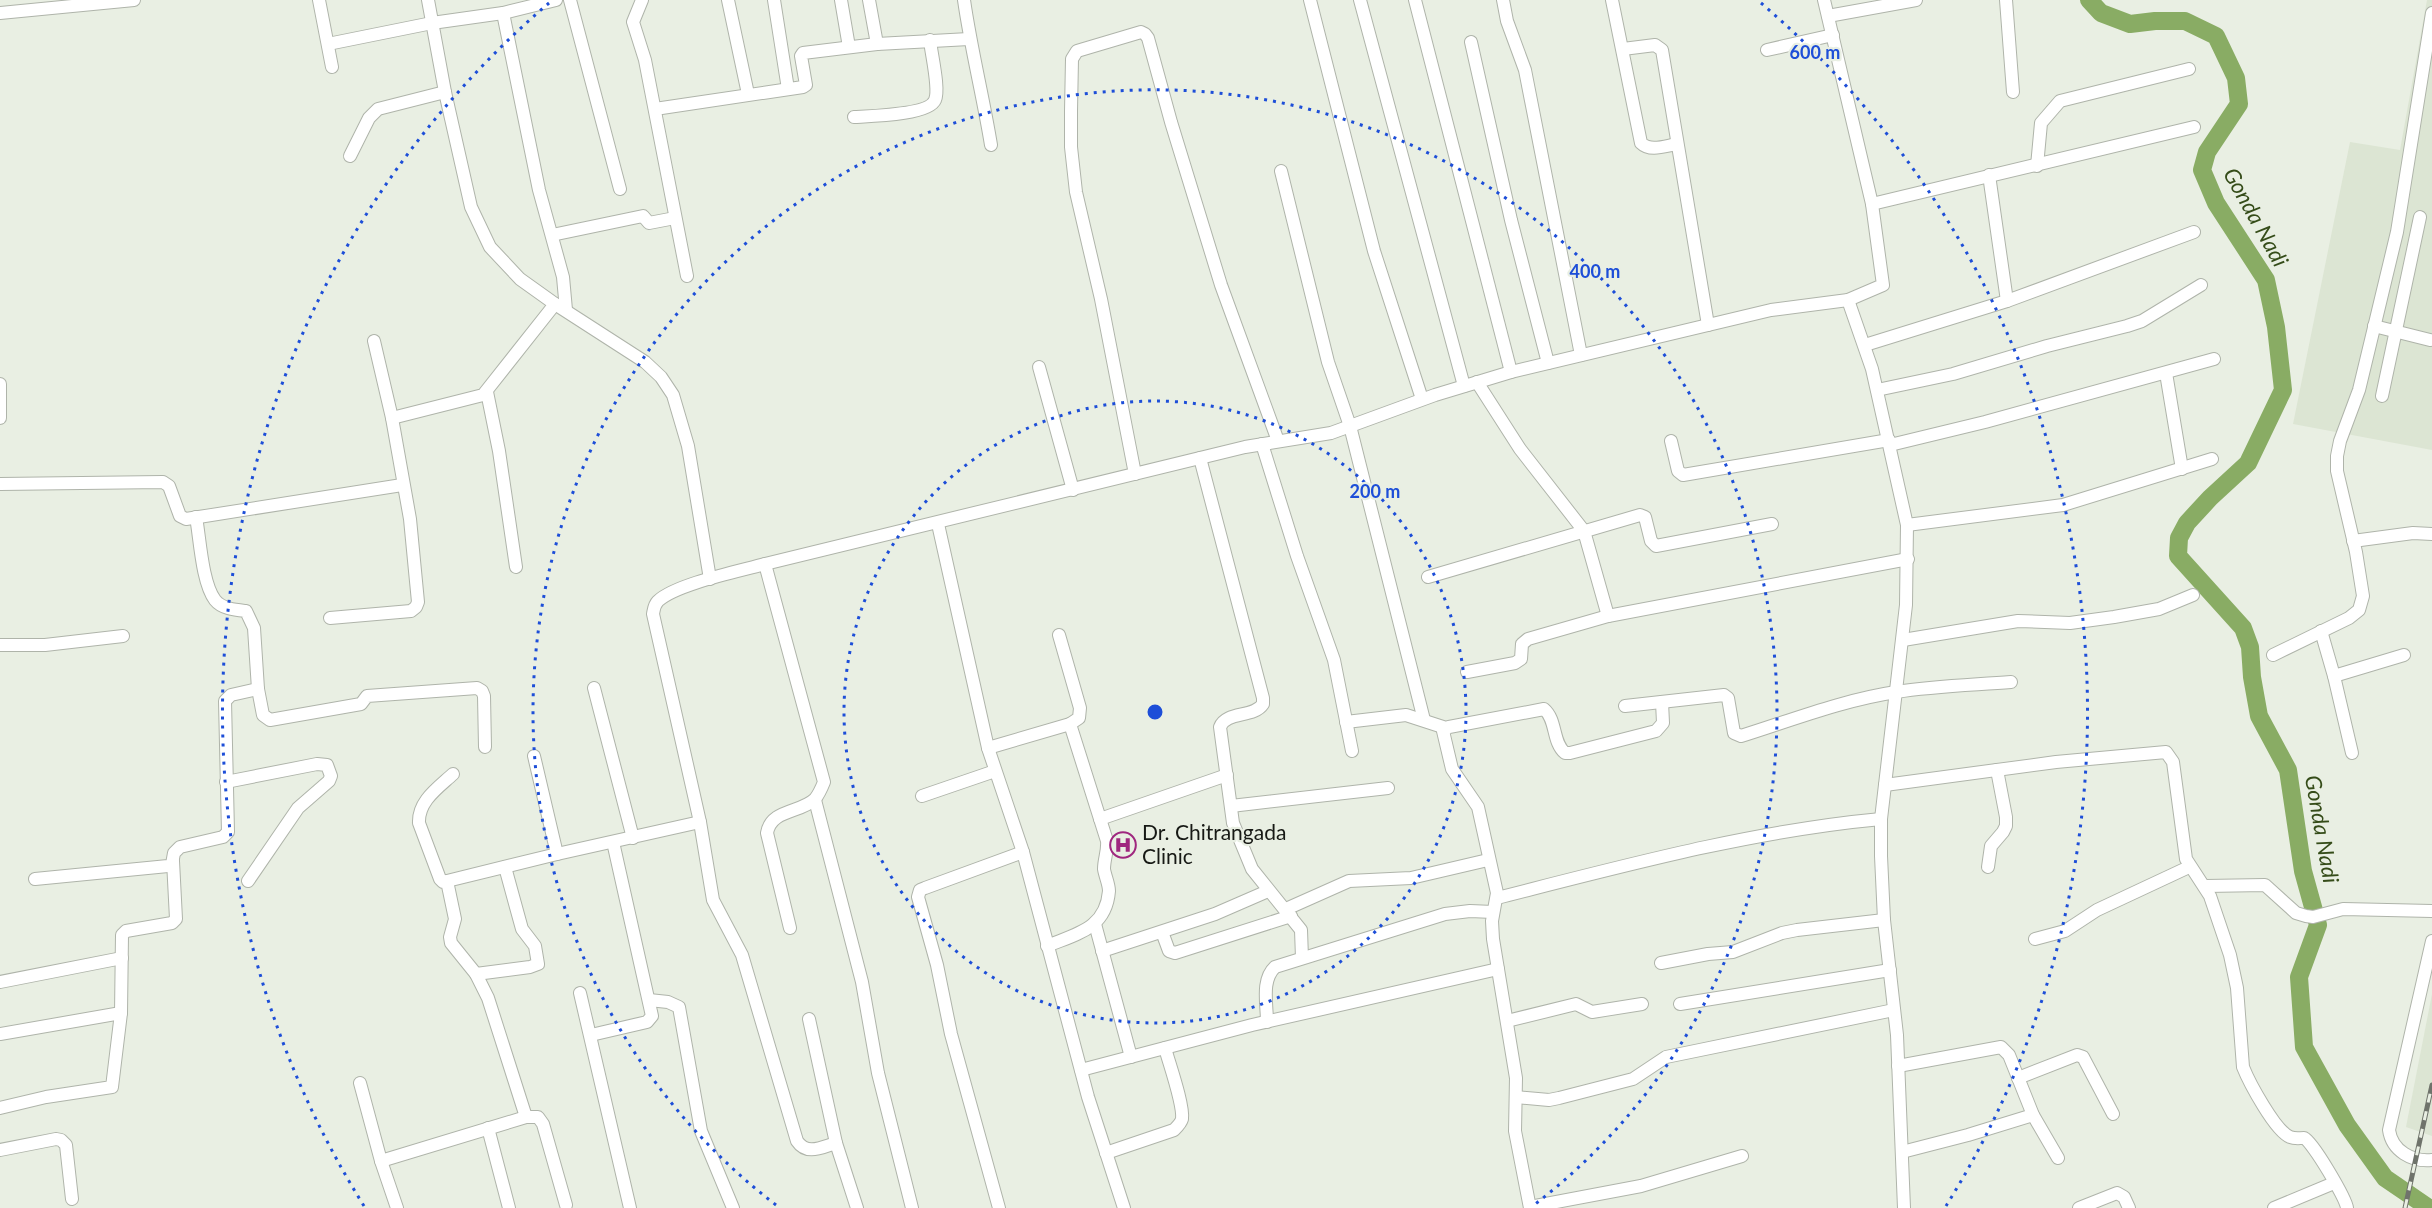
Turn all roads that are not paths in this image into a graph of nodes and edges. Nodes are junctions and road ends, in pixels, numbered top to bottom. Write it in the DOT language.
graph roads {
  1 [pos="134,0"];
  2 [pos="319,0"];
  3 [pos="428,0"];
  4 [pos="556,0"];
  5 [pos="570,0"];
  6 [pos="642,0"];
  7 [pos="728,0"];
  8 [pos="774,0"];
  9 [pos="841,0"];
  10 [pos="869,0"];
  11 [pos="964,0"];
  12 [pos="1310,0"];
  13 [pos="1360,0"];
  14 [pos="1415,0"];
  15 [pos="1503,0"];
  16 [pos="1612,0"];
  17 [pos="1824,0"];
  18 [pos="1916,0"];
  19 [pos="2006,0"];
  20 [pos="81,3"];
  21 [pos="0,13"];
  22 [pos="504,13"];
  23 [pos="2432,13"];
  24 [pos="1828,16"];
  25 [pos="432,22"];
  26 [pos="1833,36"];
  27 [pos="969,39"];
  28 [pos="930,40"];
  29 [pos="1471,42"];
  30 [pos="328,44"];
  31 [pos="878,44"];
  32 [pos="849,47"];
  33 [pos="1623,49"];
  34 [pos="1767,50"];
  35 [pos="332,67"];
  36 [pos="2189,69"];
  37 [pos="788,89"];
  38 [pos="445,92"];
  39 [pos="2013,92"];
  40 [pos="748,94"];
  41 [pos="655,110"];
  42 [pos="854,117"];
  43 [pos="2194,127"];
  44 [pos="1677,144"];
  45 [pos="991,145"];
  46 [pos="350,156"];
  47 [pos="2037,166"];
  48 [pos="1281,171"];
  49 [pos="1989,175"];
  50 [pos="620,189"];
  51 [pos="1872,204"];
  52 [pos="2420,217"];
  53 [pos="675,218"];
  54 [pos="2194,232"];
  55 [pos="552,236"];
  56 [pos="687,276"];
  57 [pos="2201,285"];
  58 [pos="1848,300"];
  59 [pos="2007,301"];
  60 [pos="555,304"];
  61 [pos="566,310"];
  62 [pos="1708,325"];
  63 [pos="2374,326"];
  64 [pos="2396,332"];
  65 [pos="2430,340"];
  66 [pos="374,341"];
  67 [pos="1865,345"];
  68 [pos="1581,355"];
  69 [pos="2214,359"];
  70 [pos="1548,363"];
  71 [pos="1039,367"];
  72 [pos="1511,372"];
  73 [pos="2166,373"];
  74 [pos="1477,382"];
  75 [pos="0,384"];
  76 [pos="1464,386"];
  77 [pos="1877,390"];
  78 [pos="487,392"];
  79 [pos="2382,396"];
  80 [pos="1422,399"];
  81 [pos="0,418"];
  82 [pos="392,418"];
  83 [pos="1350,426"];
  84 [pos="1278,441"];
  85 [pos="1671,441"];
  86 [pos="1889,442"];
  87 [pos="1262,444"];
  88 [pos="1200,458"];
  89 [pos="2212,459"];
  90 [pos="2182,469"];
  91 [pos="1135,474"];
  92 [pos="0,484"];
  93 [pos="402,484"];
  94 [pos="1073,490"];
  95 [pos="196,517"];
  96 [pos="938,524"];
  97 [pos="1772,524"];
  98 [pos="1907,525"];
  99 [pos="1584,531"];
  100 [pos="2432,534"];
  101 [pos="2353,541"];
  102 [pos="1908,559"];
  103 [pos="765,564"];
  104 [pos="516,567"];
  105 [pos="1428,577"];
  106 [pos="710,579"];
  107 [pos="2193,595"];
  108 [pos="1608,616"];
  109 [pos="330,618"];
  110 [pos="2321,631"];
  111 [pos="1059,635"];
  112 [pos="123,636"];
  113 [pos="1903,640"];
  114 [pos="0,645"];
  115 [pos="2273,655"];
  116 [pos="2404,655"];
  117 [pos="1467,672"];
  118 [pos="2334,676"];
  119 [pos="2011,682"];
  120 [pos="594,688"];
  121 [pos="258,689"];
  122 [pos="1897,692"];
  123 [pos="1662,702"];
  124 [pos="1625,706"];
  125 [pos="1424,720"];
  126 [pos="1346,722"];
  127 [pos="1070,724"];
  128 [pos="1446,728"];
  129 [pos="486,747"];
  130 [pos="988,748"];
  131 [pos="1352,751"];
  132 [pos="2352,753"];
  133 [pos="534,756"];
  134 [pos="1997,770"];
  135 [pos="995,771"];
  136 [pos="453,774"];
  137 [pos="1227,775"];
  138 [pos="226,782"];
  139 [pos="1885,785"];
  140 [pos="1388,788"];
  141 [pos="922,796"];
  142 [pos="814,800"];
  143 [pos="1231,806"];
  144 [pos="1100,819"];
  145 [pos="1881,819"];
  146 [pos="700,822"];
  147 [pos="633,838"];
  148 [pos="613,842"];
  149 [pos="1023,852"];
  150 [pos="557,854"];
  151 [pos="1488,860"];
  152 [pos="173,861"];
  153 [pos="505,867"];
  154 [pos="1988,867"];
  155 [pos="2189,867"];
  156 [pos="35,879"];
  157 [pos="248,881"];
  158 [pos="447,881"];
  159 [pos="2205,886"];
  160 [pos="1268,891"];
  161 [pos="1497,898"];
  162 [pos="2432,911"];
  163 [pos="1493,912"];
  164 [pos="1288,913"];
  165 [pos="1884,920"];
  166 [pos="1095,924"];
  167 [pos="790,928"];
  168 [pos="1162,932"];
  169 [pos="2035,939"];
  170 [pos="2432,941"];
  171 [pos="1047,946"];
  172 [pos="1102,951"];
  173 [pos="122,958"];
  174 [pos="1302,958"];
  175 [pos="1661,963"];
  176 [pos="1498,969"];
  177 [pos="1890,970"];
  178 [pos="476,974"];
  179 [pos="0,982"];
  180 [pos="580,993"];
  181 [pos="649,1000"];
  182 [pos="1642,1004"];
  183 [pos="1680,1004"];
  184 [pos="1894,1010"];
  185 [pos="121,1013"];
  186 [pos="809,1019"];
  187 [pos="1507,1021"];
  188 [pos="1267,1022"];
  189 [pos="0,1034"];
  190 [pos="591,1035"];
  191 [pos="1166,1048"];
  192 [pos="1131,1057"];
  193 [pos="1898,1066"];
  194 [pos="1081,1070"];
  195 [pos="2018,1078"];
  196 [pos="360,1083"];
  197 [pos="1516,1097"];
  198 [pos="0,1108"];
  199 [pos="2113,1114"];
  200 [pos="2033,1115"];
  201 [pos="526,1117"];
  202 [pos="488,1128"];
  203 [pos="836,1143"];
  204 [pos="0,1150"];
  205 [pos="1902,1152"];
  206 [pos="1106,1153"];
  207 [pos="1742,1156"];
  208 [pos="2058,1158"];
  209 [pos="2432,1160"];
  210 [pos="381,1161"];
  211 [pos="2334,1183"];
  212 [pos="72,1199"];
  213 [pos="566,1205"];
  214 [pos="1530,1207"];
  215 [pos="397,1208"];
  216 [pos="509,1208"];
  217 [pos="630,1208"];
  218 [pos="733,1208"];
  219 [pos="857,1208"];
  220 [pos="912,1208"];
  221 [pos="999,1208"];
  222 [pos="1124,1208"];
  223 [pos="1904,1208"];
  224 [pos="2079,1208"];
  225 [pos="2129,1208"];
  226 [pos="2274,1208"];
  227 [pos="2347,1208"];
  1 -- 20 [label="street"];
  2 -- 30 [label="street"];
  3 -- 25 [label="street"];
  4 -- 22 [label="street"];
  5 -- 50 [label="street"];
  6 -- 41 [label="street"];
  7 -- 40 [label="street"];
  8 -- 37 [label="street"];
  9 -- 32 [label="street"];
  10 -- 31 [label="street"];
  11 -- 27 [label="street"];
  12 -- 80 [label="street"];
  13 -- 76 [label="street"];
  14 -- 72 [label="street"];
  15 -- 68 [label="street"];
  16 -- 33 [label="street"];
  17 -- 24 [label="street"];
  18 -- 24 [label="street"];
  19 -- 39 [label="street"];
  20 -- 21 [label="street"];
  22 -- 25 [label="street"];
  22 -- 55 [label="street"];
  23 -- 63 [label="street"];
  24 -- 26 [label="street"];
  25 -- 30 [label="street"];
  25 -- 38 [label="street"];
  26 -- 34 [label="street"];
  26 -- 51 [label="street"];
  27 -- 28 [label="street"];
  27 -- 45 [label="street"];
  28 -- 31 [label="street"];
  28 -- 42 [label="street"];
  29 -- 70 [label="street"];
  30 -- 35 [label="street"];
  31 -- 32 [label="street"];
  32 -- 37 [label="street"];
  33 -- 44 [label="street"];
  33 -- 44 [label="street"];
  36 -- 47 [label="street"];
  37 -- 40 [label="street"];
  38 -- 46 [label="street"];
  38 -- 60 [label="street"];
  40 -- 41 [label="street"];
  41 -- 53 [label="street"];
  43 -- 47 [label="street"];
  44 -- 62 [label="street"];
  47 -- 49 [label="street"];
  48 -- 83 [label="street"];
  49 -- 51 [label="street"];
  49 -- 59 [label="street"];
  51 -- 58 [label="street"];
  52 -- 64 [label="street"];
  53 -- 55 [label="street"];
  53 -- 56 [label="street"];
  54 -- 59 [label="street"];
  55 -- 61 [label="street"];
  57 -- 77 [label="street"];
  58 -- 62 [label="street"];
  58 -- 67 [label="street"];
  59 -- 67 [label="street"];
  60 -- 61 [label="street"];
  60 -- 78 [label="street"];
  61 -- 106 [label="street"];
  62 -- 68 [label="street"];
  63 -- 64 [label="street"];
  63 -- 101 [label="street"];
  64 -- 65 [label="street"];
  64 -- 79 [label="street"];
  66 -- 82 [label="street"];
  67 -- 77 [label="street"];
  68 -- 70 [label="street"];
  69 -- 73 [label="street"];
  70 -- 72 [label="street"];
  71 -- 94 [label="street"];
  72 -- 74 [label="street"];
  73 -- 86 [label="street"];
  73 -- 90 [label="street"];
  74 -- 76 [label="street"];
  74 -- 99 [label="street"];
  75 -- 81 [label="street"];
  76 -- 80 [label="street"];
  77 -- 86 [label="street"];
  78 -- 82 [label="street"];
  78 -- 104 [label="street"];
  80 -- 83 [label="street"];
  82 -- 93 [label="street"];
  83 -- 84 [label="street"];
  83 -- 125 [label="street"];
  84 -- 87 [label="street"];
  84 -- 91 [label="street"];
  85 -- 86 [label="street"];
  86 -- 98 [label="street"];
  87 -- 88 [label="street"];
  87 -- 126 [label="street"];
  88 -- 91 [label="street"];
  88 -- 137 [label="street"];
  89 -- 90 [label="street"];
  90 -- 98 [label="street"];
  91 -- 94 [label="street"];
  92 -- 95 [label="street"];
  93 -- 95 [label="street"];
  93 -- 109 [label="street"];
  94 -- 96 [label="street"];
  95 -- 121 [label="street"];
  96 -- 103 [label="street"];
  96 -- 130 [label="street"];
  97 -- 99 [label="street"];
  98 -- 102 [label="street"];
  99 -- 105 [label="street"];
  99 -- 108 [label="street"];
  100 -- 101 [label="street"];
  101 -- 110 [label="street"];
  102 -- 108 [label="street"];
  102 -- 113 [label="street"];
  103 -- 106 [label="street"];
  103 -- 142 [label="street"];
  106 -- 146 [label="street"];
  107 -- 113 [label="street"];
  108 -- 117 [label="street"];
  110 -- 115 [label="street"];
  110 -- 118 [label="street"];
  111 -- 127 [label="street"];
  112 -- 114 [label="street"];
  113 -- 122 [label="street"];
  116 -- 118 [label="street"];
  118 -- 132 [label="street"];
  119 -- 122 [label="street"];
  120 -- 147 [label="street"];
  121 -- 129 [label="street"];
  121 -- 138 [label="street"];
  122 -- 123 [label="street"];
  122 -- 139 [label="street"];
  123 -- 124 [label="street"];
  123 -- 128 [label="street"];
  125 -- 126 [label="street"];
  125 -- 128 [label="street"];
  126 -- 131 [label="street"];
  127 -- 130 [label="street"];
  127 -- 144 [label="street"];
  128 -- 151 [label="street"];
  130 -- 135 [label="street"];
  133 -- 150 [label="street"];
  134 -- 139 [label="street"];
  134 -- 154 [label="street"];
  134 -- 155 [label="street"];
  135 -- 141 [label="street"];
  135 -- 149 [label="street"];
  136 -- 158 [label="street"];
  137 -- 143 [label="street"];
  137 -- 144 [label="street"];
  138 -- 152 [label="street"];
  138 -- 157 [label="street"];
  139 -- 145 [label="street"];
  140 -- 143 [label="street"];
  142 -- 167 [label="street"];
  142 -- 220 [label="street"];
  143 -- 160 [label="street"];
  144 -- 166 [label="street"];
  145 -- 161 [label="street"];
  145 -- 165 [label="street"];
  146 -- 147 [label="street"];
  146 -- 203 [label="street"];
  147 -- 148 [label="street"];
  148 -- 150 [label="street"];
  148 -- 181 [label="street"];
  149 -- 171 [label="street"];
  149 -- 221 [label="street"];
  150 -- 153 [label="street"];
  151 -- 161 [label="street"];
  151 -- 164 [label="street"];
  152 -- 156 [label="street"];
  152 -- 173 [label="street"];
  153 -- 158 [label="street"];
  153 -- 178 [label="street"];
  155 -- 159 [label="street"];
  155 -- 169 [label="street"];
  158 -- 178 [label="street"];
  159 -- 162 [label="street"];
  159 -- 211 [label="street"];
  160 -- 164 [label="street"];
  160 -- 168 [label="street"];
  161 -- 163 [label="street"];
  163 -- 174 [label="street"];
  163 -- 176 [label="street"];
  164 -- 168 [label="street"];
  164 -- 174 [label="street"];
  165 -- 175 [label="street"];
  165 -- 177 [label="street"];
  166 -- 171 [label="street"];
  166 -- 172 [label="street"];
  168 -- 172 [label="street"];
  170 -- 209 [label="street"];
  171 -- 194 [label="street"];
  172 -- 192 [label="street"];
  173 -- 179 [label="street"];
  173 -- 185 [label="street"];
  174 -- 188 [label="street"];
  176 -- 187 [label="street"];
  176 -- 188 [label="street"];
  177 -- 183 [label="street"];
  177 -- 184 [label="street"];
  178 -- 201 [label="street"];
  180 -- 190 [label="street"];
  181 -- 190 [label="street"];
  181 -- 218 [label="street"];
  182 -- 187 [label="street"];
  184 -- 193 [label="street"];
  184 -- 197 [label="street"];
  185 -- 189 [label="street"];
  185 -- 198 [label="street"];
  186 -- 203 [label="street"];
  187 -- 197 [label="street"];
  188 -- 191 [label="street"];
  190 -- 217 [label="street"];
  191 -- 192 [label="street"];
  191 -- 206 [label="street"];
  192 -- 194 [label="street"];
  193 -- 195 [label="street"];
  193 -- 205 [label="street"];
  194 -- 206 [label="street"];
  195 -- 199 [label="street"];
  195 -- 200 [label="street"];
  196 -- 210 [label="street"];
  197 -- 214 [label="street"];
  200 -- 205 [label="street"];
  200 -- 208 [label="street"];
  201 -- 202 [label="street"];
  201 -- 213 [label="street"];
  202 -- 210 [label="street"];
  202 -- 216 [label="street"];
  203 -- 219 [label="street"];
  204 -- 212 [label="street"];
  205 -- 223 [label="street"];
  206 -- 222 [label="street"];
  207 -- 214 [label="street"];
  210 -- 215 [label="street"];
  211 -- 226 [label="street"];
  211 -- 227 [label="street"];
  224 -- 225 [label="street"];
}
